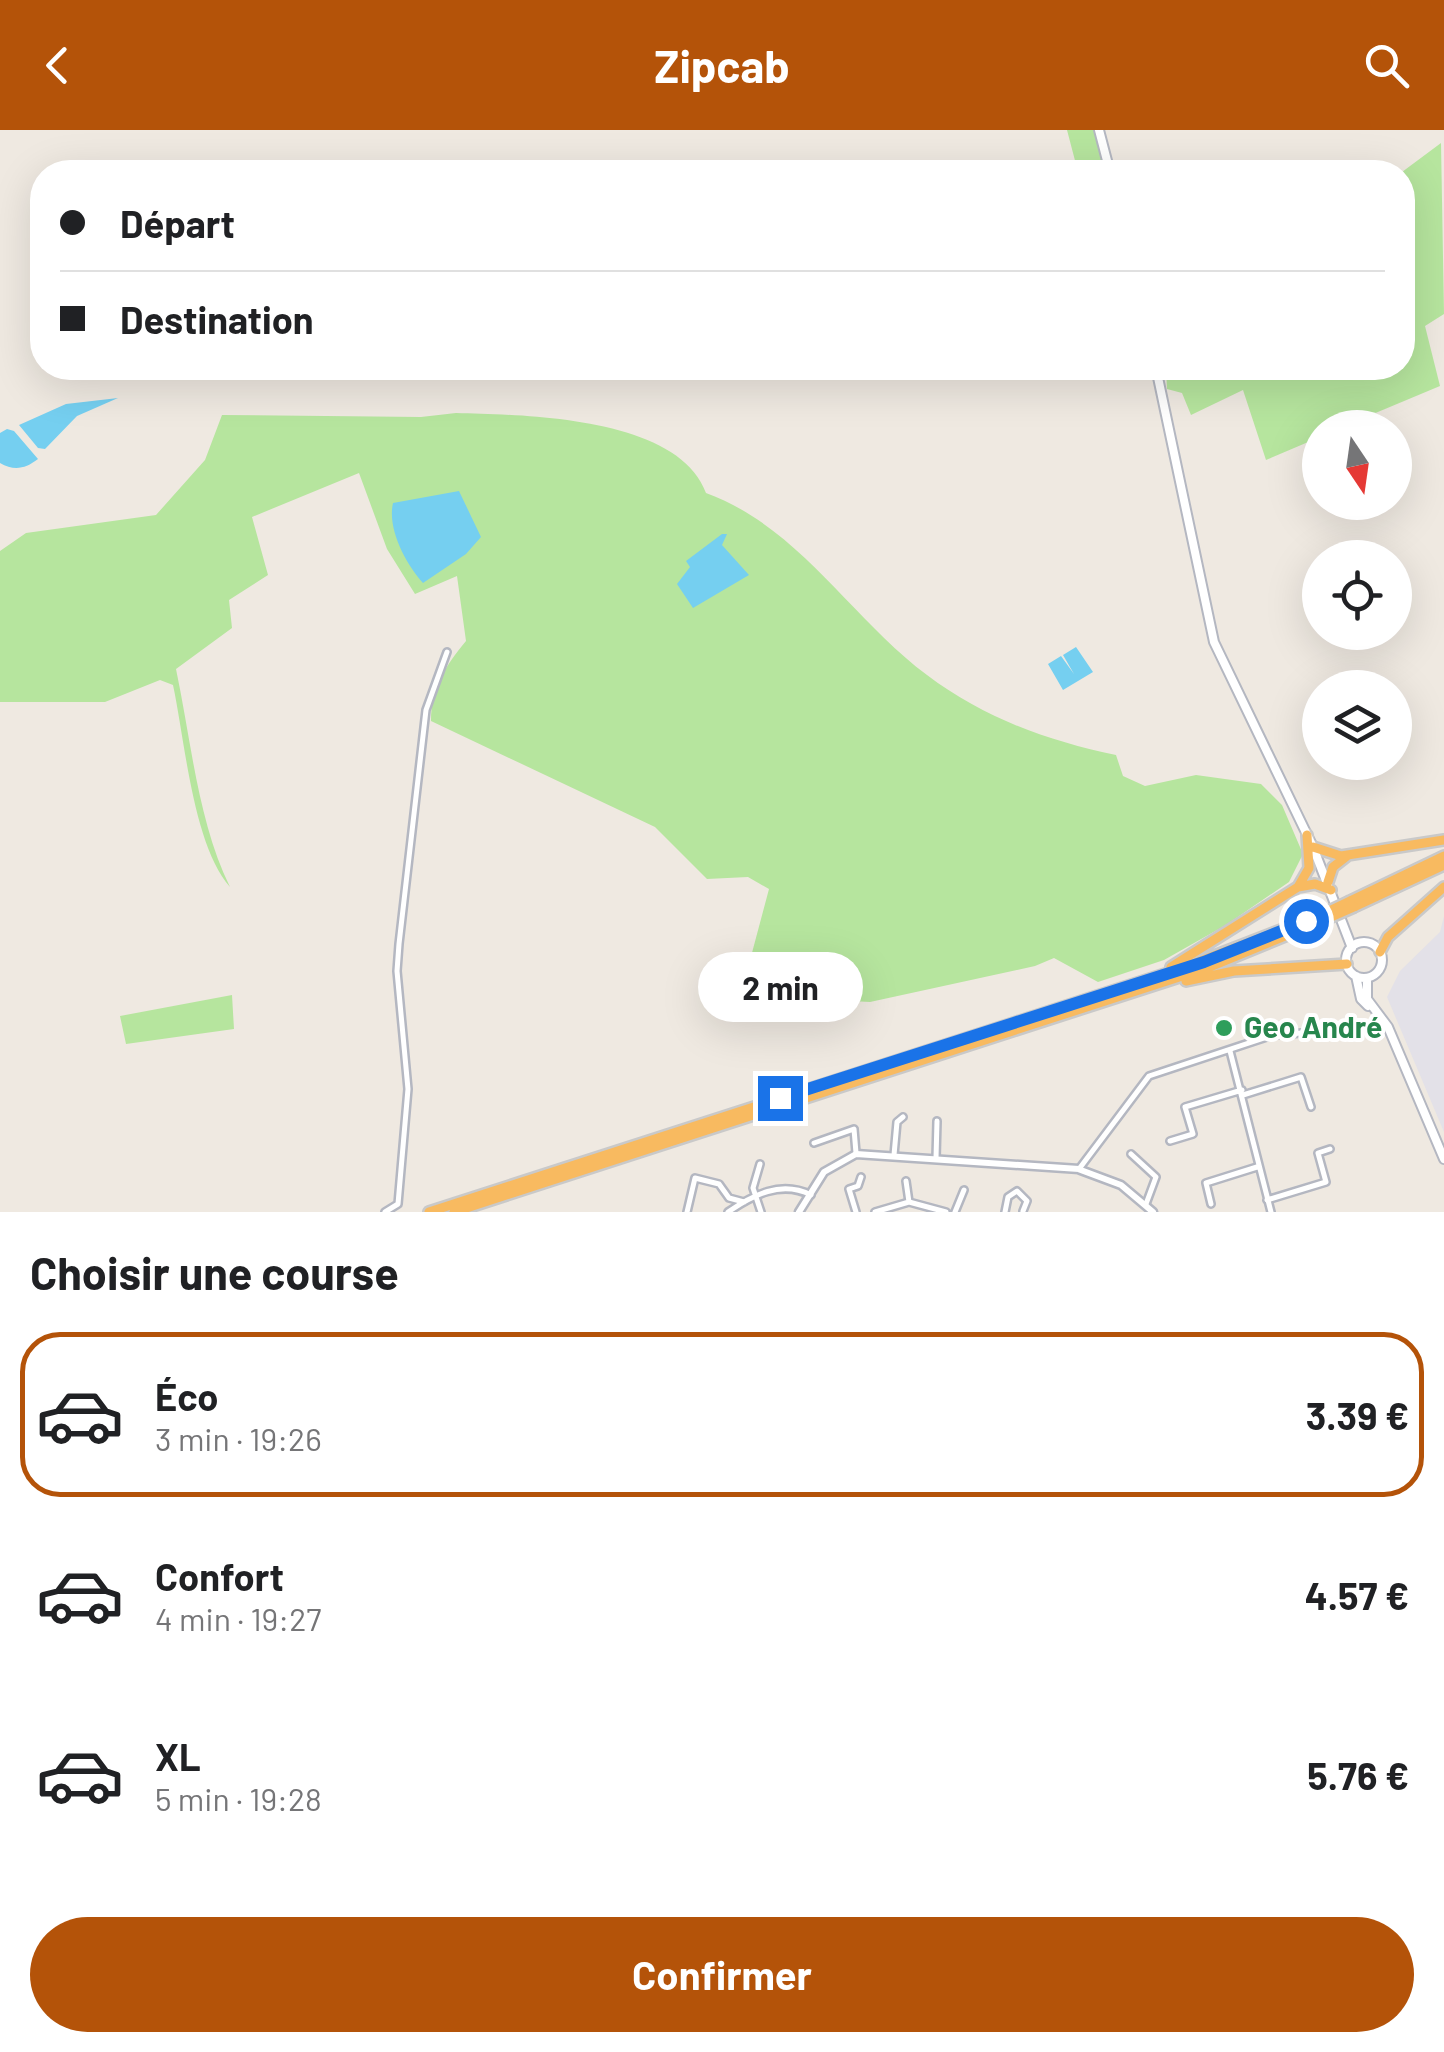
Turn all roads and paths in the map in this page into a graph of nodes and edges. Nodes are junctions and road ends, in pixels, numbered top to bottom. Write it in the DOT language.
graph roads {
  1 [pos="1099,130"];
  2 [pos="1107,160"];
  3 [pos="1159,380"];
  4 [pos="447,652"];
  5 [pos="1307,835"];
  6 [pos="1444,840"];
  7 [pos="1312,847"];
  8 [pos="1350,855"];
  9 [pos="1444,856"];
  10 [pos="1444,865"];
  11 [pos="1330,886"];
  12 [pos="1298,887"];
  13 [pos="1444,887"];
  14 [pos="1352,904"];
  15 [pos="1356,945"];
  16 [pos="1380,952"];
  17 [pos="1347,964"];
  18 [pos="1356,976"];
  19 [pos="1368,978"];
  20 [pos="1138,987"];
  21 [pos="1380,1014"];
  22 [pos="1302,1033"];
  23 [pos="1230,1050"];
  24 [pos="1242,1092"];
  25 [pos="1311,1107"];
  26 [pos="903,1116"];
  27 [pos="937,1121"];
  28 [pos="1170,1141"];
  29 [pos="814,1144"];
  30 [pos="1330,1149"];
  31 [pos="856,1154"];
  32 [pos="1131,1154"];
  33 [pos="894,1156"];
  34 [pos="936,1158"];
  35 [pos="1444,1158"];
  36 [pos="760,1164"];
  37 [pos="1258,1167"];
  38 [pos="1078,1169"];
  39 [pos="860,1177"];
  40 [pos="906,1182"];
  41 [pos="964,1190"];
  42 [pos="757,1194"];
  43 [pos="810,1194"];
  44 [pos="1268,1200"];
  45 [pos="744,1202"];
  46 [pos="909,1202"];
  47 [pos="1146,1204"];
  48 [pos="1210,1204"];
  49 [pos="385,1212"];
  50 [pos="429,1212"];
  51 [pos="454,1212"];
  52 [pos="687,1212"];
  53 [pos="728,1212"];
  54 [pos="761,1212"];
  55 [pos="799,1212"];
  56 [pos="856,1212"];
  57 [pos="876,1212"];
  58 [pos="946,1212"];
  59 [pos="955,1212"];
  60 [pos="1005,1212"];
  61 [pos="1023,1212"];
  62 [pos="1153,1212"];
  63 [pos="1271,1212"];
  1 -- 2 [label="main road"];
  3 -- 5 [label="main road"];
  4 -- 49 [label="street"];
  5 -- 7 [label="main road"];
  5 -- 12 [label="highway"];
  6 -- 8 [label="highway"];
  7 -- 8 [label="highway"];
  7 -- 11 [label="main road"];
  8 -- 11 [label="highway"];
  9 -- 14 [label="highway"];
  10 -- 14 [label="highway"];
  11 -- 12 [label="highway"];
  11 -- 15 [label="main road"];
  12 -- 20 [label="highway"];
  13 -- 16 [label="highway"];
  14 -- 20 [label="highway, bridge"];
  15 -- 16 [label="main road"];
  15 -- 17 [label="main road"];
  16 -- 19 [label="main road"];
  17 -- 18 [label="main road"];
  17 -- 20 [label="highway"];
  18 -- 19 [label="main road"];
  18 -- 21 [label="main road"];
  19 -- 21 [label="main road"];
  20 -- 50 [label="highway"];
  20 -- 51 [label="highway"];
  21 -- 35 [label="main road"];
  22 -- 23 [label="street"];
  23 -- 24 [label="street"];
  23 -- 38 [label="street"];
  24 -- 25 [label="street"];
  24 -- 28 [label="street"];
  24 -- 37 [label="street"];
  26 -- 33 [label="street"];
  27 -- 34 [label="street"];
  29 -- 31 [label="street"];
  30 -- 44 [label="street"];
  31 -- 33 [label="street"];
  31 -- 43 [label="street"];
  32 -- 47 [label="street"];
  33 -- 34 [label="street"];
  34 -- 38 [label="street"];
  36 -- 42 [label="street"];
  37 -- 44 [label="street"];
  37 -- 48 [label="street"];
  38 -- 47 [label="street"];
  39 -- 56 [label="street"];
  40 -- 46 [label="street"];
  41 -- 59 [label="street"];
  42 -- 43 [label="street"];
  42 -- 45 [label="street"];
  42 -- 54 [label="street"];
  43 -- 55 [label="street"];
  44 -- 63 [label="street"];
  45 -- 52 [label="street"];
  45 -- 53 [label="street"];
  46 -- 57 [label="street"];
  46 -- 58 [label="street"];
  47 -- 62 [label="street"];
  60 -- 61 [label="street"];
}
